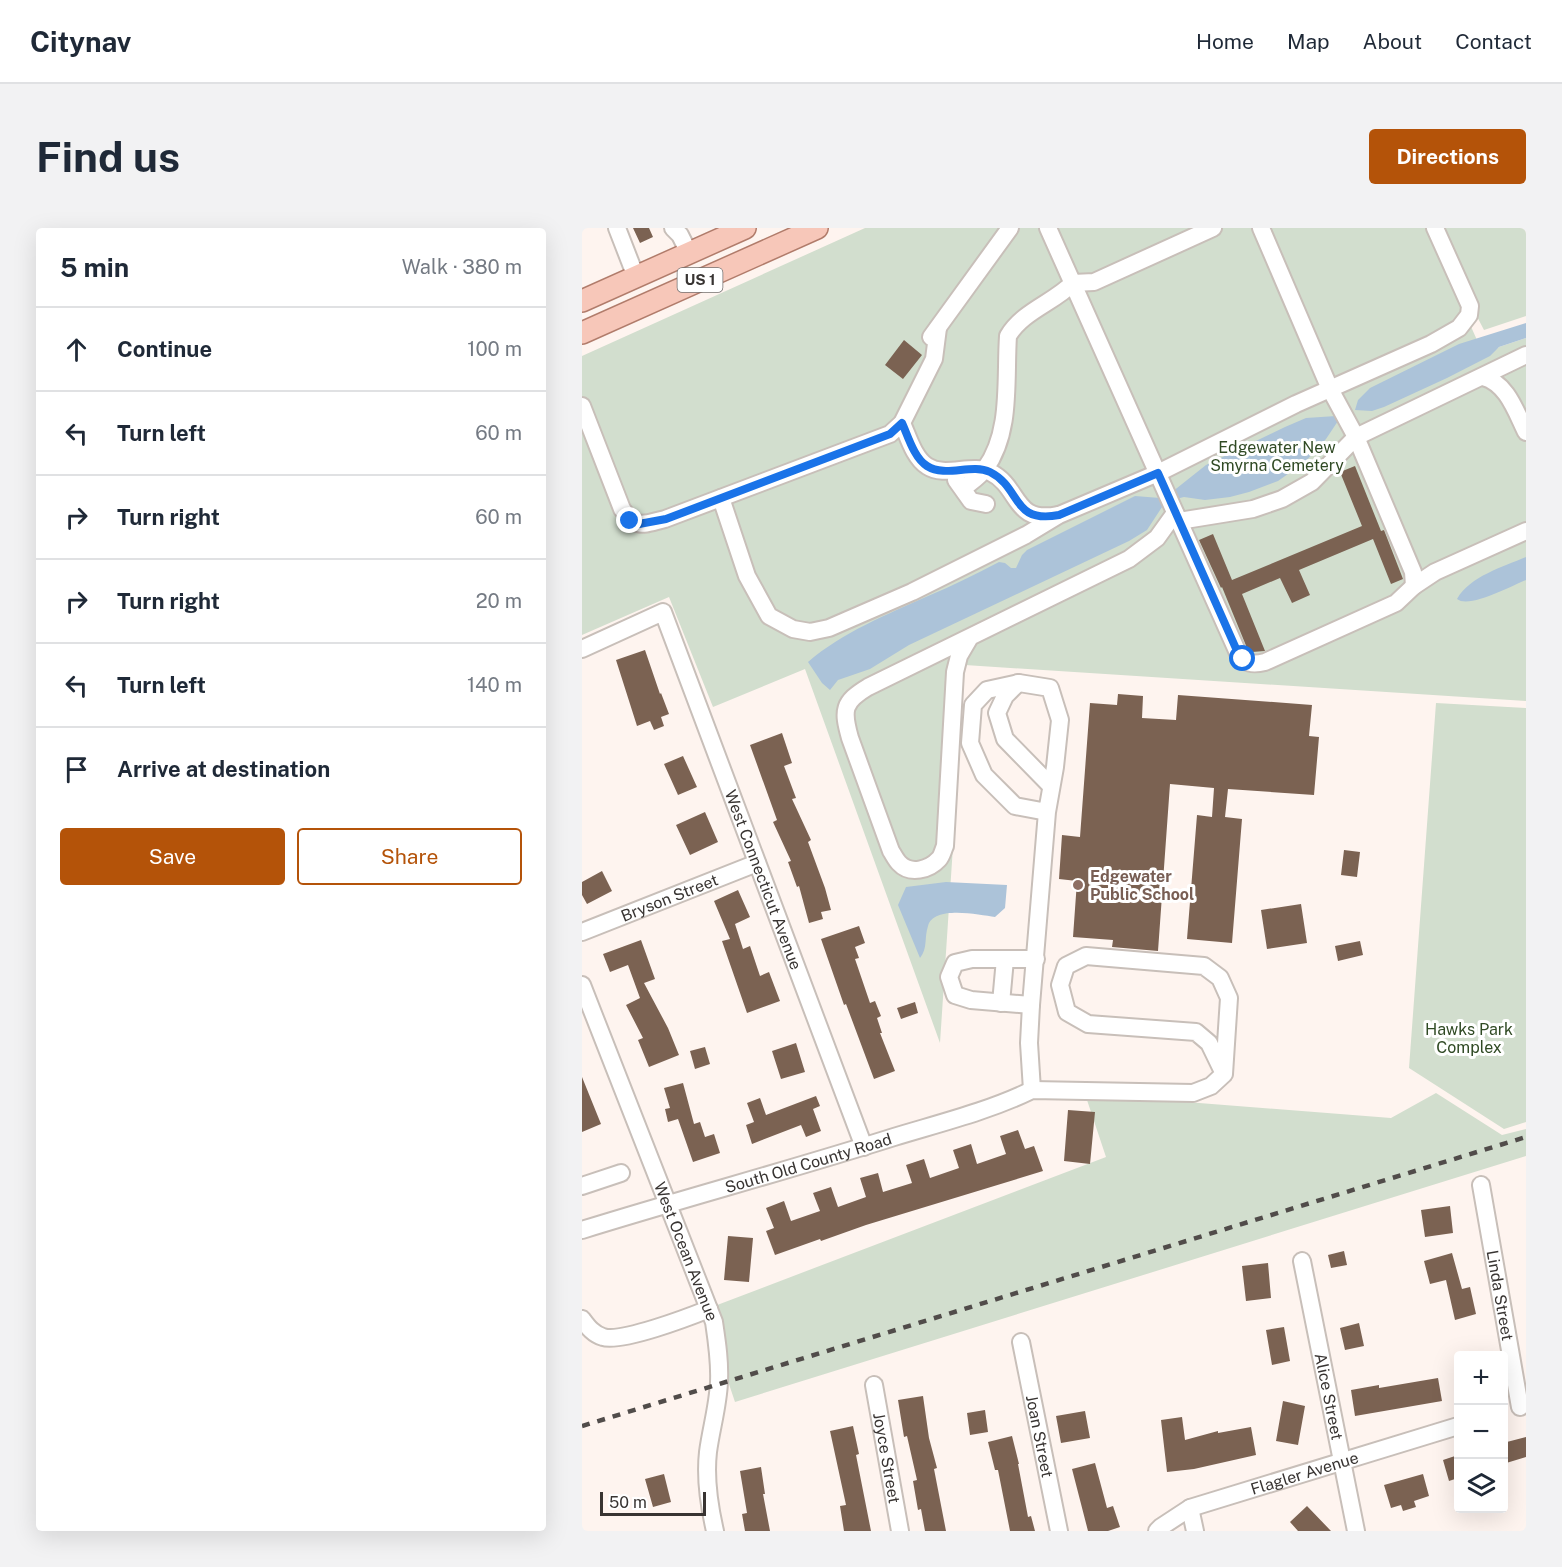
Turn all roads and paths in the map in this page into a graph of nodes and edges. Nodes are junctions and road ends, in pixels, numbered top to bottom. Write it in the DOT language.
graph roads {
  1 [pos="617,228"];
  2 [pos="673,228"];
  3 [pos="745,228"];
  4 [pos="817,228"];
  5 [pos="1010,228"];
  6 [pos="1048,228"];
  7 [pos="1213,228"];
  8 [pos="1261,228"];
  9 [pos="1435,228"];
  10 [pos="717,234"];
  11 [pos="690,253"];
  12 [pos="636,277"];
  13 [pos="1073,283"];
  14 [pos="582,301"];
  15 [pos="582,333"];
  16 [pos="1526,355"];
  17 [pos="1483,376"];
  18 [pos="1330,389"];
  19 [pos="582,406"];
  20 [pos="902,423"];
  21 [pos="1526,432"];
  22 [pos="1356,437"];
  23 [pos="941,470"];
  24 [pos="984,470"];
  25 [pos="1158,473"];
  26 [pos="964,488"];
  27 [pos="721,498"];
  28 [pos="986,504"];
  29 [pos="1059,515"];
  30 [pos="1177,517"];
  31 [pos="1526,531"];
  32 [pos="1419,578"];
  33 [pos="969,639"];
  34 [pos="582,648"];
  35 [pos="1019,683"];
  36 [pos="1051,786"];
  37 [pos="1047,812"];
  38 [pos="757,863"];
  39 [pos="582,932"];
  40 [pos="1005,959"];
  41 [pos="1036,959"];
  42 [pos="582,985"];
  43 [pos="1001,1003"];
  44 [pos="1031,1005"];
  45 [pos="1227,1023"];
  46 [pos="1197,1032"];
  47 [pos="1224,1074"];
  48 [pos="1032,1090"];
  49 [pos="864,1147"];
  50 [pos="621,1173"];
  51 [pos="1481,1185"];
  52 [pos="582,1186"];
  53 [pos="667,1203"];
  54 [pos="582,1230"];
  55 [pos="1302,1261"];
  56 [pos="709,1309"];
  57 [pos="582,1319"];
  58 [pos="1021,1342"];
  59 [pos="874,1385"];
  60 [pos="1523,1406"];
  61 [pos="1508,1410"];
  62 [pos="1454,1427"];
  63 [pos="1341,1464"];
  64 [pos="1190,1508"];
  65 [pos="715,1531"];
  66 [pos="900,1531"];
  67 [pos="1059,1531"];
  68 [pos="1157,1531"];
  69 [pos="1195,1531"];
  70 [pos="1356,1531"];
  1 -- 12 [label="street"];
  2 -- 11 [label="street"];
  3 -- 10 [label="main road, US 1"];
  4 -- 15 [label="main road, US 1"];
  5 -- 20 [label="street"];
  6 -- 13 [label="street"];
  7 -- 13 [label="street"];
  8 -- 18 [label="street"];
  9 -- 18 [label="street"];
  10 -- 11 [label="main road, US 1"];
  11 -- 12 [label="main road, US 1"];
  12 -- 14 [label="main road, US 1"];
  13 -- 24 [label="street"];
  13 -- 25 [label="street"];
  16 -- 17 [label="street"];
  17 -- 21 [label="street"];
  17 -- 22 [label="street"];
  18 -- 22 [label="street"];
  18 -- 25 [label="street"];
  19 -- 27 [label="street"];
  20 -- 23 [label="street"];
  20 -- 27 [label="street"];
  22 -- 30 [label="street"];
  22 -- 32 [label="street"];
  23 -- 24 [label="street"];
  23 -- 26 [label="street"];
  24 -- 26 [label="street"];
  24 -- 29 [label="street"];
  25 -- 29 [label="street"];
  25 -- 30 [label="street"];
  26 -- 28 [label="street"];
  27 -- 29 [label="street"];
  30 -- 32 [label="street"];
  30 -- 33 [label="street"];
  31 -- 32 [label="street"];
  33 -- 33 [label="street"];
  34 -- 38 [label="street, West Connecticut Avenue"];
  35 -- 36 [label="street"];
  35 -- 36 [label="street"];
  35 -- 37 [label="street"];
  36 -- 37 [label="street"];
  37 -- 41 [label="street"];
  38 -- 39 [label="street, Bryson Street"];
  38 -- 49 [label="street, West Connecticut Avenue"];
  40 -- 41 [label="street"];
  40 -- 43 [label="street"];
  40 -- 43 [label="street"];
  41 -- 44 [label="street"];
  42 -- 53 [label="street, West Ocean Avenue"];
  43 -- 44 [label="street"];
  44 -- 48 [label="street"];
  45 -- 46 [label="street"];
  45 -- 46 [label="street"];
  45 -- 47 [label="street"];
  46 -- 47 [label="street"];
  47 -- 48 [label="street"];
  48 -- 49 [label="street, South Old County Road"];
  49 -- 53 [label="street, South Old County Road"];
  50 -- 52 [label="street"];
  51 -- 60 [label="street, Linda Street"];
  53 -- 54 [label="street, South Old County Road"];
  53 -- 56 [label="street, West Ocean Avenue"];
  55 -- 63 [label="street, Alice Street"];
  56 -- 57 [label="street"];
  56 -- 65 [label="street, West Ocean Avenue"];
  58 -- 67 [label="street, Joan Street"];
  59 -- 66 [label="street, Joyce Street"];
  60 -- 61 [label="street"];
  62 -- 63 [label="street, Flagler Avenue"];
  63 -- 64 [label="street, Flagler Avenue"];
  63 -- 70 [label="street, Alice Street"];
  64 -- 68 [label="street, Flagler Avenue"];
  64 -- 69 [label="street"];
}
